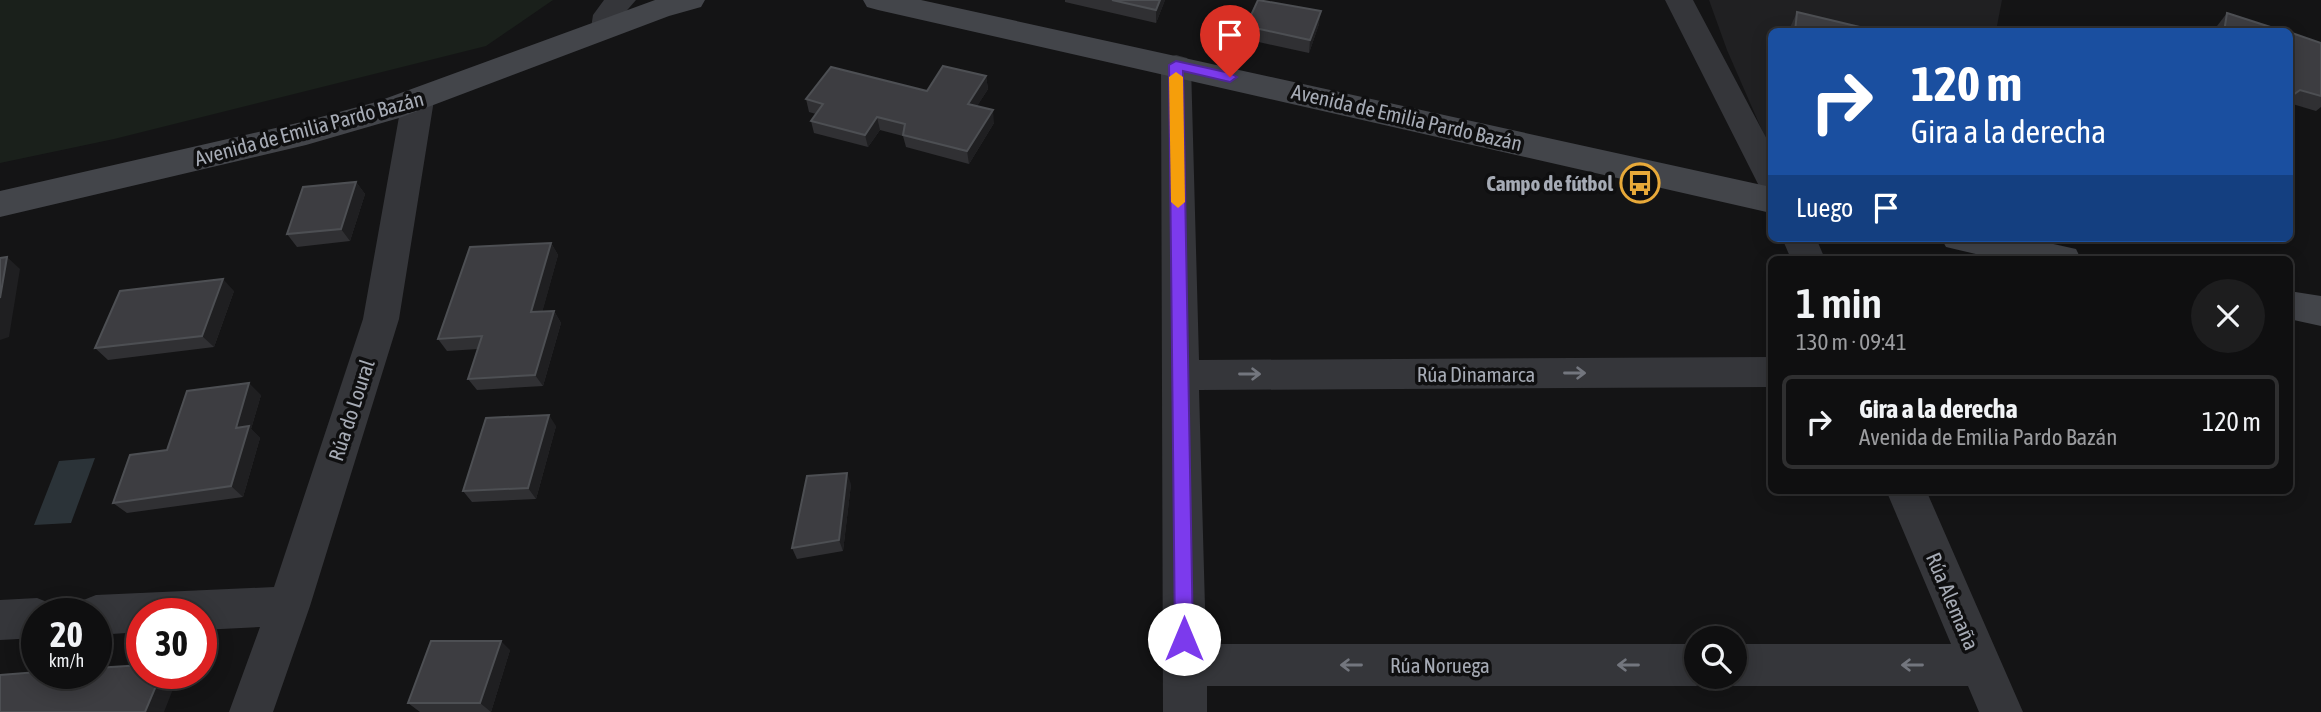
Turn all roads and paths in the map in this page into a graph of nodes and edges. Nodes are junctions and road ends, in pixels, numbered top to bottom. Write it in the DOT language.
graph roads {
  1 [pos="690,0"];
  2 [pos="878,0"];
  3 [pos="1679,0"];
  4 [pos="614,14"];
  5 [pos="1176,65"];
  6 [pos="418,100"];
  7 [pos="1768,172"];
  8 [pos="1768,199"];
  9 [pos="0,204"];
  10 [pos="1979,242"];
  11 [pos="2048,256"];
  12 [pos="2293,306"];
  13 [pos="2321,311"];
  14 [pos="1768,372"];
  15 [pos="1181,375"];
  16 [pos="1908,494"];
  17 [pos="289,606"];
  18 [pos="112,614"];
  19 [pos="21,619"];
  20 [pos="0,620"];
  21 [pos="1184,665"];
  22 [pos="1684,665"];
  23 [pos="1747,665"];
  24 [pos="1981,665"];
  25 [pos="251,712"];
  26 [pos="1185,712"];
  27 [pos="2001,712"];
  1 -- 4 [label="street, Avenida de Emilia Pardo Bazán"];
  2 -- 5 [label="street, Avenida de Emilia Pardo Bazán"];
  3 -- 7 [label="street"];
  4 -- 6 [label="street, Avenida de Emilia Pardo Bazán"];
  5 -- 8 [label="street, Avenida de Emilia Pardo Bazán"];
  5 -- 15 [label="street"];
  6 -- 9 [label="street, Avenida de Emilia Pardo Bazán"];
  6 -- 17 [label="street, Rúa do Loural"];
  10 -- 11 [label="street"];
  12 -- 13 [label="street"];
  15 -- 14 [label="street, Rúa Dinamarca, one-way"];
  15 -- 21 [label="street"];
  16 -- 24 [label="street, Rúa Alemaña"];
  17 -- 18 [label="street"];
  17 -- 25 [label="street, Rúa do Loural"];
  19 -- 20 [label="street"];
  22 -- 21 [label="street, Rúa Noruega, one-way"];
  21 -- 26 [label="street"];
  24 -- 23 [label="street, one-way"];
  24 -- 27 [label="street, Rúa Alemaña"];
}
